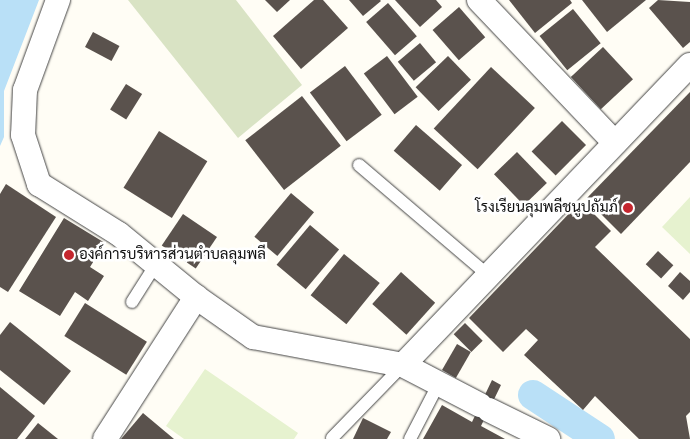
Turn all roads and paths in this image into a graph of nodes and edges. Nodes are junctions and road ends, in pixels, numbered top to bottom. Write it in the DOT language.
graph roads {
  1 [pos="58,0"];
  2 [pos="478,0"];
  3 [pos="690,65"];
  4 [pos="615,143"];
  5 [pos="360,165"];
  6 [pos="156,264"];
  7 [pos="488,275"];
  8 [pos="196,298"];
  9 [pos="132,302"];
  10 [pos="403,365"];
  11 [pos="438,385"];
  12 [pos="332,438"];
  13 [pos="106,439"];
  14 [pos="410,439"];
  15 [pos="548,439"];
  1 -- 6 [label="street"];
  2 -- 4 [label="street"];
  3 -- 4 [label="street"];
  4 -- 7 [label="street"];
  5 -- 7 [label="lane"];
  6 -- 8 [label="street"];
  6 -- 9 [label="lane"];
  7 -- 10 [label="street"];
  8 -- 10 [label="street"];
  8 -- 13 [label="street"];
  10 -- 11 [label="street"];
  10 -- 12 [label="lane"];
  11 -- 14 [label="lane"];
  11 -- 15 [label="street"];
}
